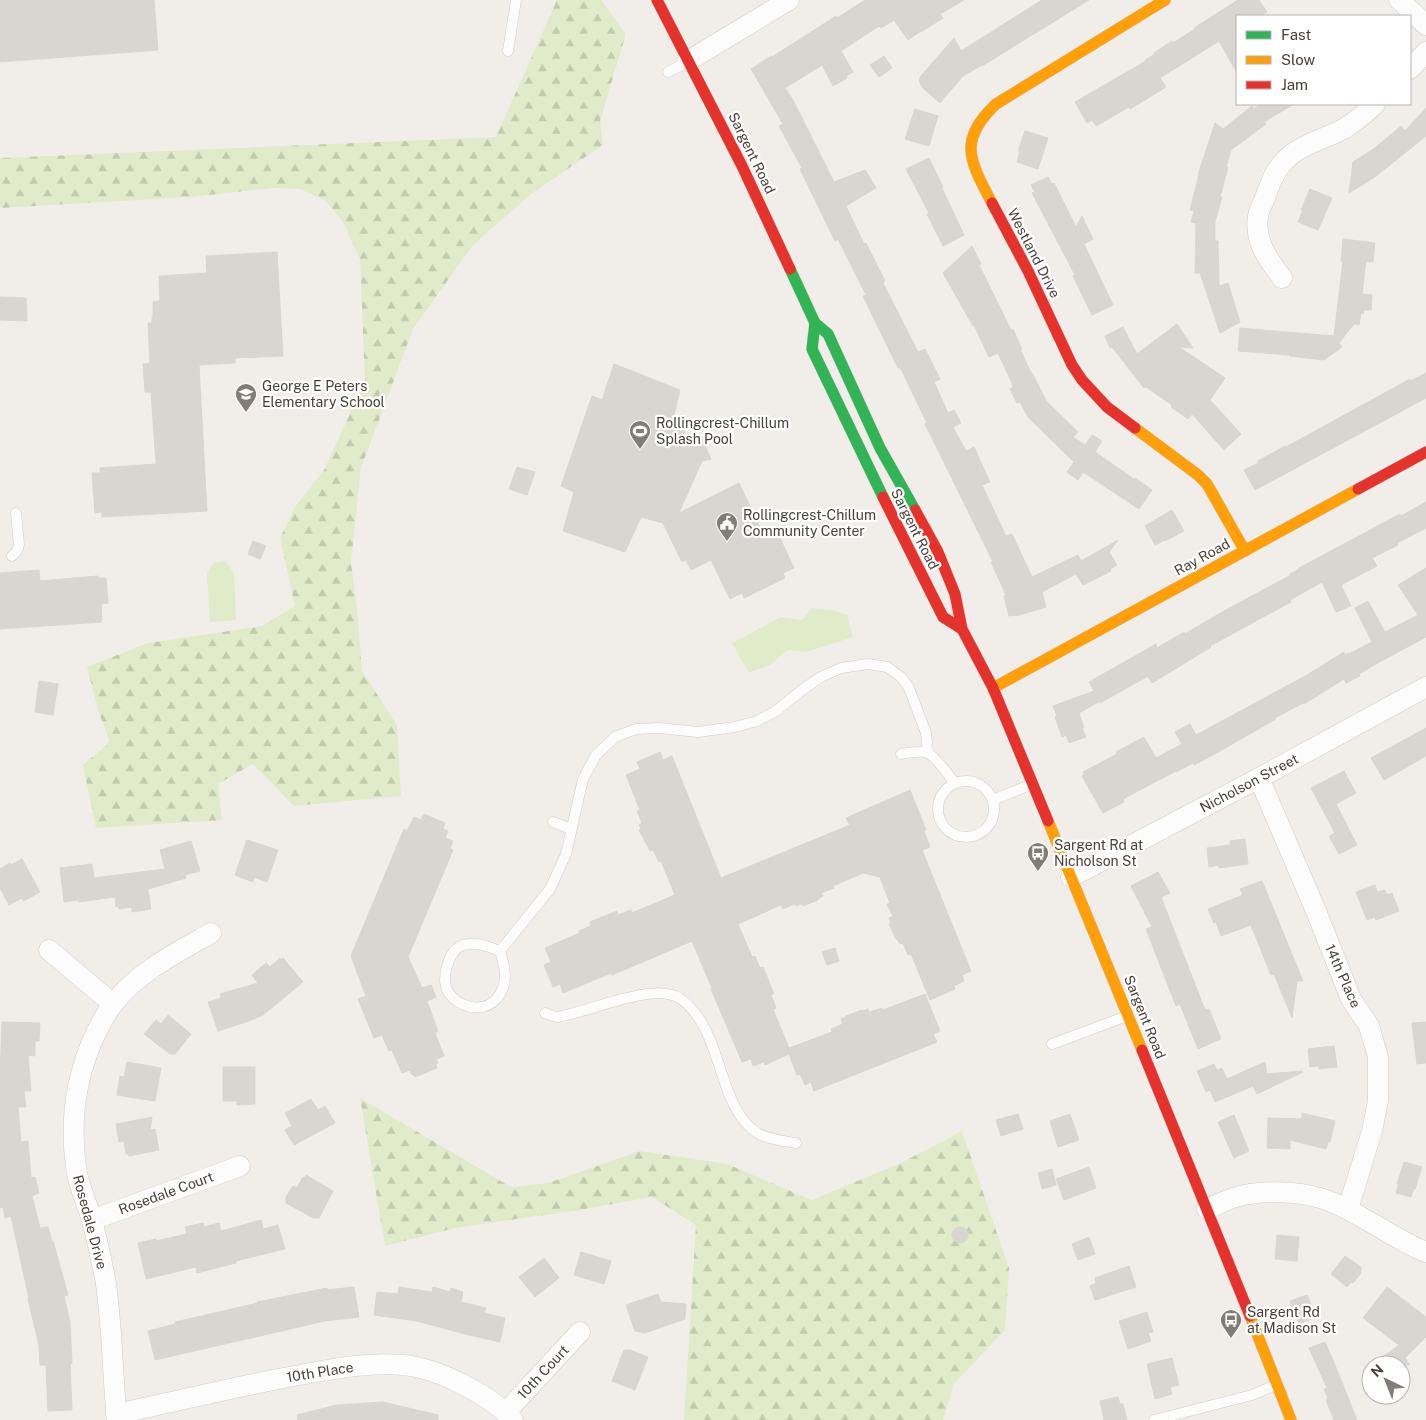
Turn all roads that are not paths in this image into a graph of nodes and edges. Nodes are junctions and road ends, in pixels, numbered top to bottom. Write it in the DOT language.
graph roads {
  1 [pos="516,0"];
  2 [pos="657,0"];
  3 [pos="789,0"];
  4 [pos="1166,0"];
  5 [pos="1399,0"];
  6 [pos="1426,25"];
  7 [pos="508,52"];
  8 [pos="1426,52"];
  9 [pos="688,61"];
  10 [pos="1411,68"];
  11 [pos="668,72"];
  12 [pos="1374,105"];
  13 [pos="1282,278"];
  14 [pos="815,322"];
  15 [pos="1426,452"];
  16 [pos="16,513"];
  17 [pos="1245,551"];
  18 [pos="12,556"];
  19 [pos="962,629"];
  20 [pos="1426,687"];
  21 [pos="993,688"];
  22 [pos="928,753"];
  23 [pos="900,754"];
  24 [pos="1259,778"];
  25 [pos="955,783"];
  26 [pos="1033,784"];
  27 [pos="993,800"];
  28 [pos="553,822"];
  29 [pos="571,829"];
  30 [pos="1071,877"];
  31 [pos="211,933"];
  32 [pos="49,950"];
  33 [pos="500,952"];
  34 [pos="113,1004"];
  35 [pos="545,1012"];
  36 [pos="1128,1015"];
  37 [pos="1052,1044"];
  38 [pos="796,1143"];
  39 [pos="240,1166"];
  40 [pos="1207,1208"];
  41 [pos="1348,1209"];
  42 [pos="92,1220"];
  43 [pos="1426,1252"];
  44 [pos="580,1332"];
  45 [pos="1277,1385"];
  46 [pos="510,1416"];
  47 [pos="117,1417"];
  48 [pos="1154,1420"];
  49 [pos="1291,1420"];
  1 -- 7 [label="lane"];
  2 -- 9 [label="main road, Sargent Road"];
  3 -- 9 [label="street"];
  4 -- 17 [label="main road, Westland Drive"];
  5 -- 6 [label="street"];
  8 -- 10 [label="street"];
  9 -- 11 [label="lane"];
  9 -- 14 [label="main road, Sargent Road"];
  12 -- 13 [label="street"];
  14 -- 19 [label="main road, Sargent Road"];
  14 -- 19 [label="main road, Sargent Road"];
  15 -- 17 [label="main road, Ray Road"];
  16 -- 18 [label="lane"];
  17 -- 21 [label="main road, Ray Road"];
  19 -- 21 [label="main road, Sargent Road"];
  20 -- 24 [label="street, Nicholson Street"];
  21 -- 26 [label="main road, Sargent Road"];
  22 -- 23 [label="lane"];
  22 -- 25 [label="lane"];
  22 -- 29 [label="lane"];
  24 -- 30 [label="street, Nicholson Street"];
  24 -- 41 [label="street, 14th Place"];
  25 -- 27 [label="lane"];
  25 -- 27 [label="lane"];
  26 -- 27 [label="lane"];
  26 -- 30 [label="main road, Sargent Road"];
  28 -- 29 [label="lane"];
  29 -- 33 [label="lane"];
  30 -- 36 [label="main road, Sargent Road"];
  31 -- 34 [label="street, Rosedale Drive"];
  32 -- 34 [label="street"];
  33 -- 33 [label="lane"];
  34 -- 42 [label="street, Rosedale Drive"];
  35 -- 38 [label="lane"];
  36 -- 37 [label="lane"];
  36 -- 40 [label="main road, Sargent Road"];
  39 -- 42 [label="street, Rosedale Court"];
  40 -- 41 [label="street"];
  40 -- 45 [label="main road, Sargent Road"];
  41 -- 43 [label="street"];
  42 -- 47 [label="street, Rosedale Drive"];
  44 -- 46 [label="street, 10th Court"];
  45 -- 48 [label="lane"];
  45 -- 49 [label="main road, Sargent Road"];
  46 -- 47 [label="street, 10th Place"];
}
